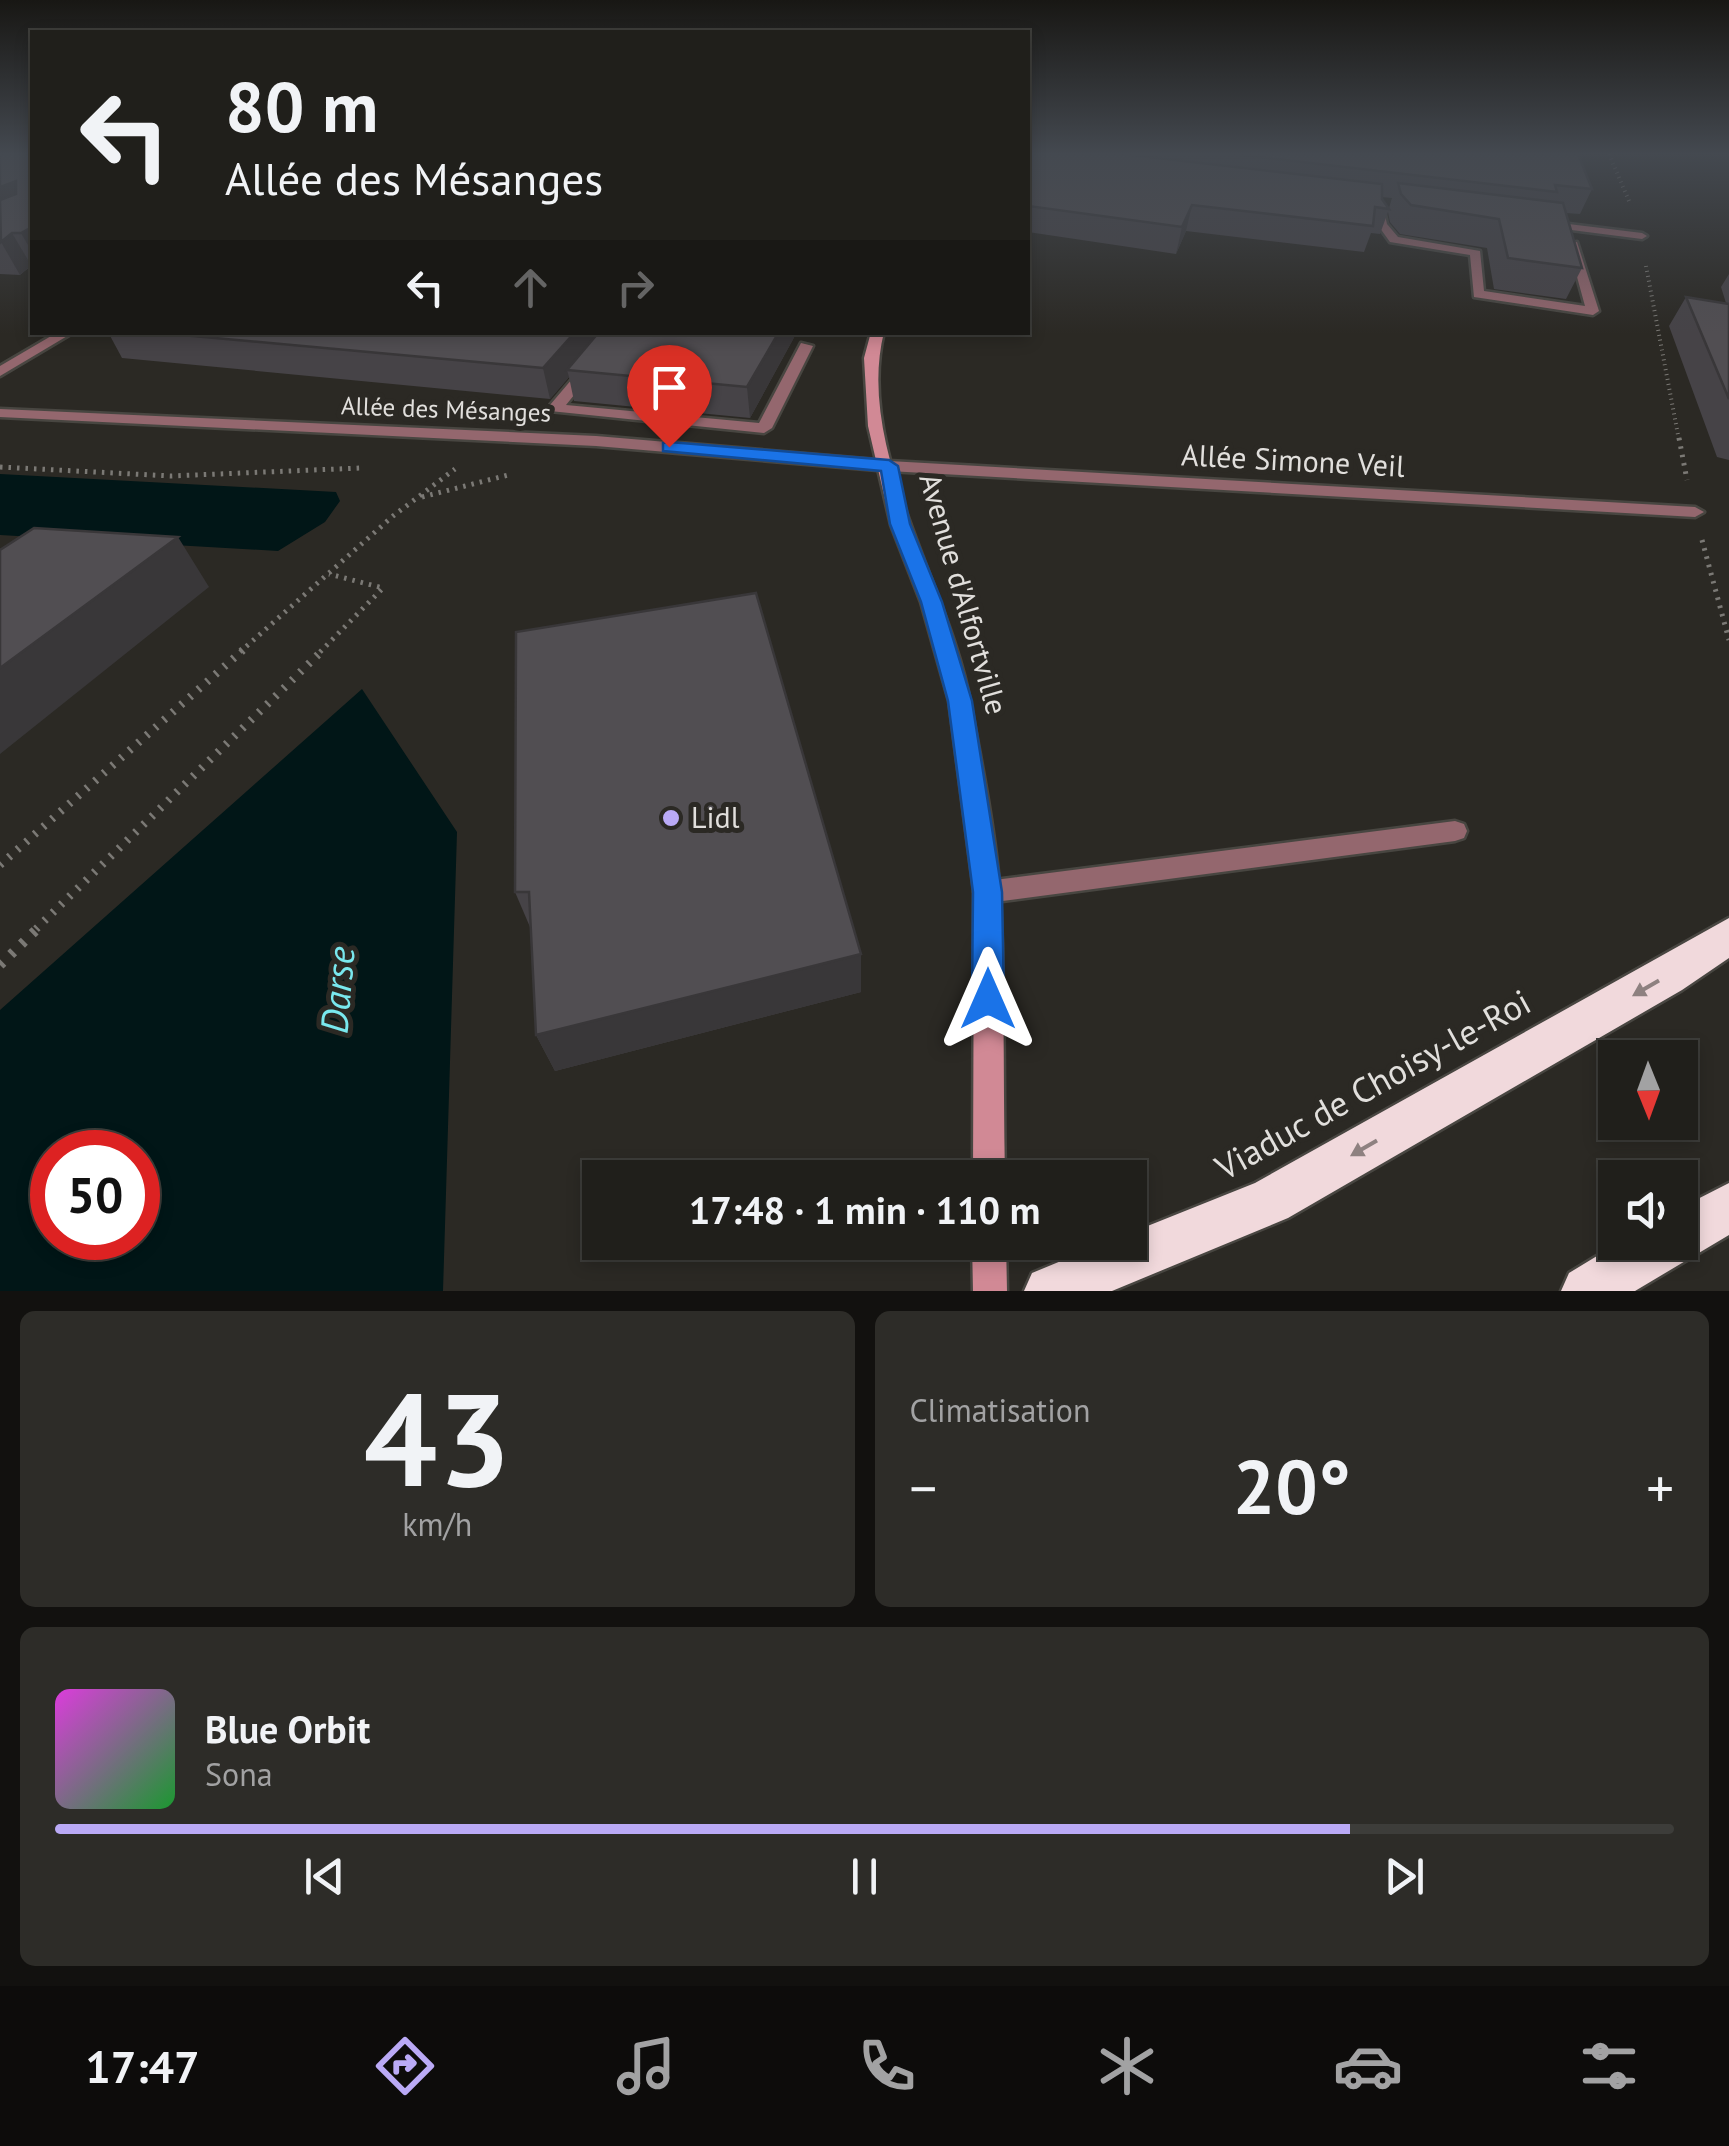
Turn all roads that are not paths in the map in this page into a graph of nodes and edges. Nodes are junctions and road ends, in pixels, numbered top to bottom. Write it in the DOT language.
graph roads {
  1 [pos="1381,214"];
  2 [pos="1531,222"];
  3 [pos="1568,227"];
  4 [pos="1642,236"];
  5 [pos="63,335"];
  6 [pos="616,335"];
  7 [pos="877,335"];
  8 [pos="806,346"];
  9 [pos="0,372"];
  10 [pos="0,413"];
  11 [pos="889,466"];
  12 [pos="1695,512"];
  13 [pos="1455,830"];
  14 [pos="988,892"];
  15 [pos="1729,936"];
  16 [pos="989,1160"];
  17 [pos="1729,1207"];
  18 [pos="1698,1225"];
  19 [pos="989,1260"];
  20 [pos="1639,1260"];
  21 [pos="990,1291"];
  22 [pos="1050,1291"];
  23 [pos="1587,1291"];
  1 -- 3 [label="street"];
  2 -- 3 [label="street"];
  3 -- 4 [label="street"];
  5 -- 9 [label="street"];
  6 -- 8 [label="street"];
  7 -- 11 [label="main road, Avenue d'Alfortville"];
  10 -- 11 [label="street, Allée des Mésanges"];
  11 -- 12 [label="street, Allée Simone Veil"];
  11 -- 14 [label="main road, Avenue d'Alfortville"];
  13 -- 14 [label="street"];
  14 -- 16 [label="main road, Avenue d'Alfortville"];
  15 -- 22 [label="highway, Viaduc de Choisy-le-Roi, one-way"];
  17 -- 18 [label="highway"];
  19 -- 21 [label="main road"];
  20 -- 23 [label="highway"];
}
